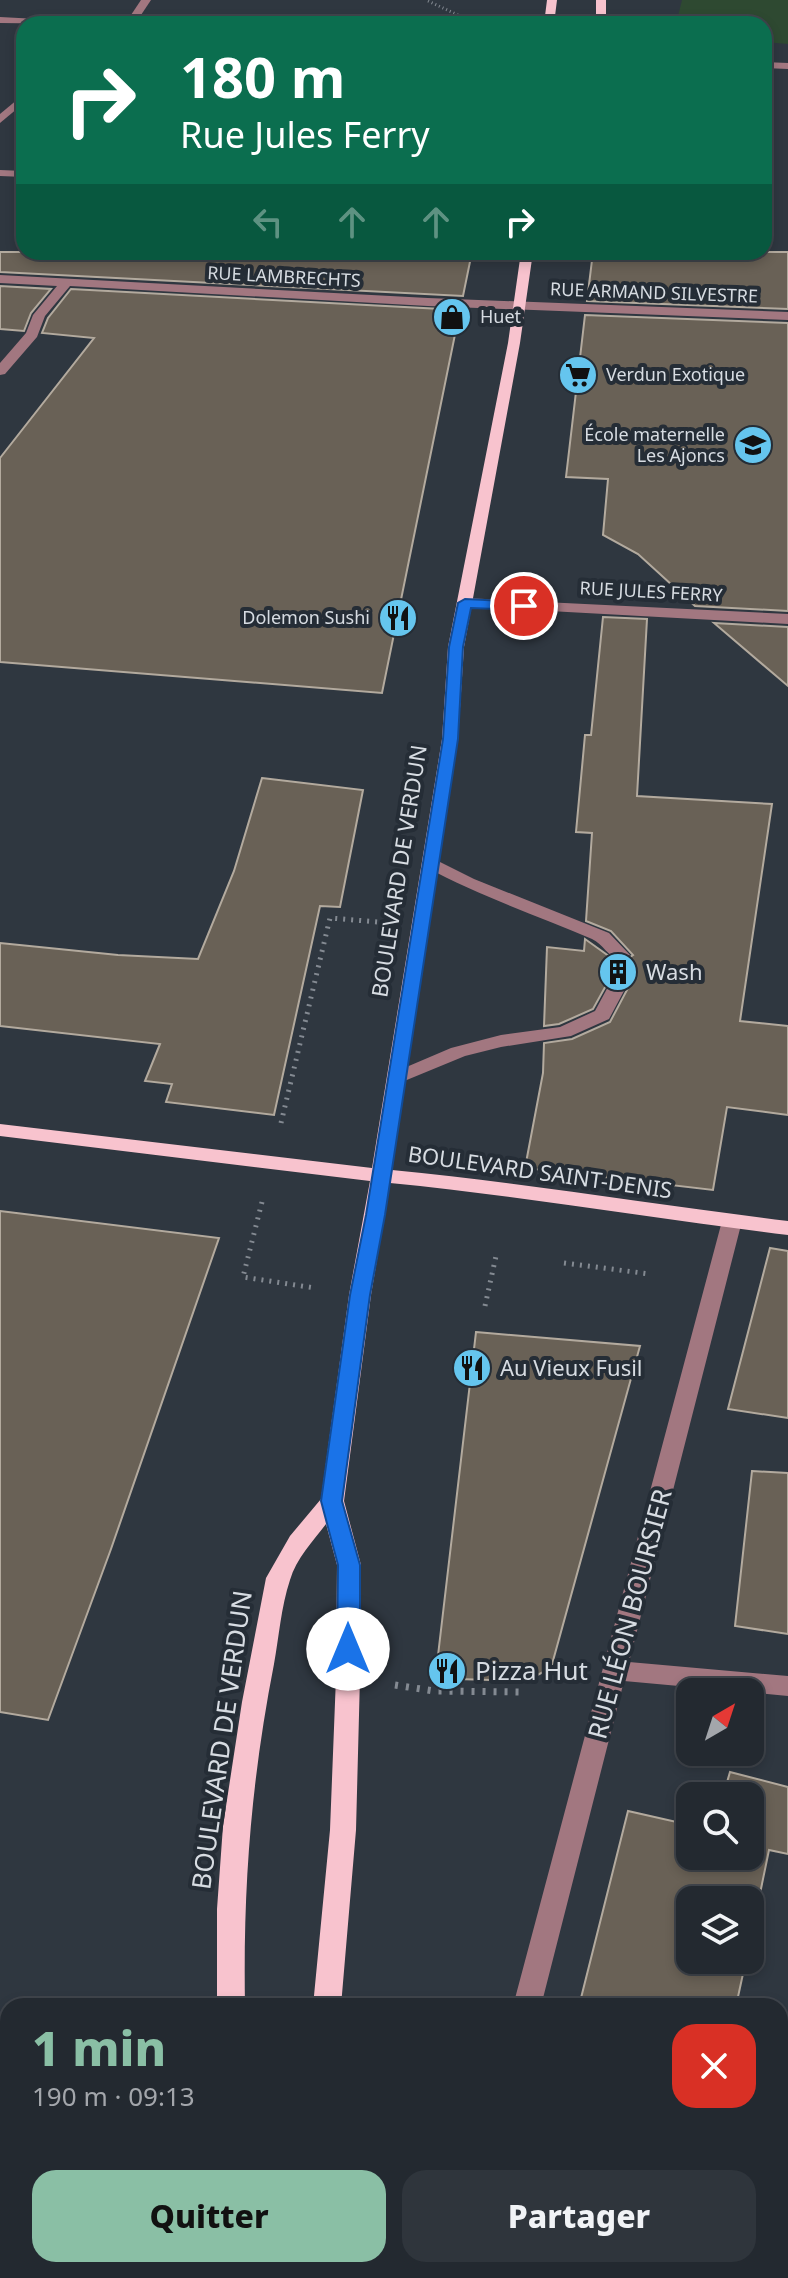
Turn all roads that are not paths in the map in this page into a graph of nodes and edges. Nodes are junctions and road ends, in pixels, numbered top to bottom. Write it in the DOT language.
graph roads {
  1 [pos="16,105"];
  2 [pos="0,120"];
  3 [pos="526,260"];
  4 [pos="0,279"];
  5 [pos="66,283"];
  6 [pos="518,305"];
  7 [pos="788,316"];
  8 [pos="0,371"];
  9 [pos="465,603"];
  10 [pos="788,619"];
  11 [pos="432,863"];
  12 [pos="621,955"];
  13 [pos="616,989"];
  14 [pos="397,1078"];
  15 [pos="0,1130"];
  16 [pos="732,1221"];
  17 [pos="788,1228"];
  18 [pos="332,1501"];
  19 [pos="615,1670"];
  20 [pos="788,1686"];
  21 [pos="231,1998"];
  22 [pos="328,1998"];
  23 [pos="529,1998"];
  1 -- 2 [label="street"];
  3 -- 6 [label="main road, BOULEVARD DE VERDUN"];
  4 -- 5 [label="street, RUE LAMBRECHTS"];
  5 -- 6 [label="street, RUE LAMBRECHTS"];
  5 -- 8 [label="street"];
  6 -- 7 [label="street, RUE ARMAND SILVESTRE"];
  6 -- 9 [label="main road, BOULEVARD DE VERDUN"];
  9 -- 10 [label="street, RUE JULES FERRY"];
  9 -- 11 [label="main road, BOULEVARD DE VERDUN"];
  11 -- 12 [label="street"];
  11 -- 14 [label="main road, BOULEVARD DE VERDUN"];
  13 -- 14 [label="street"];
  14 -- 18 [label="main road, BOULEVARD DE VERDUN"];
  15 -- 16 [label="main road, BOULEVARD SAINT-DENIS"];
  16 -- 17 [label="main road, BOULEVARD SAINT-DENIS"];
  16 -- 19 [label="street, RUE LÉON BOURSIER"];
  18 -- 21 [label="main road, BOULEVARD DE VERDUN"];
  18 -- 22 [label="main road, BOULEVARD DE VERDUN"];
  19 -- 20 [label="street"];
  19 -- 23 [label="street, RUE LÉON BOURSIER"];
}
